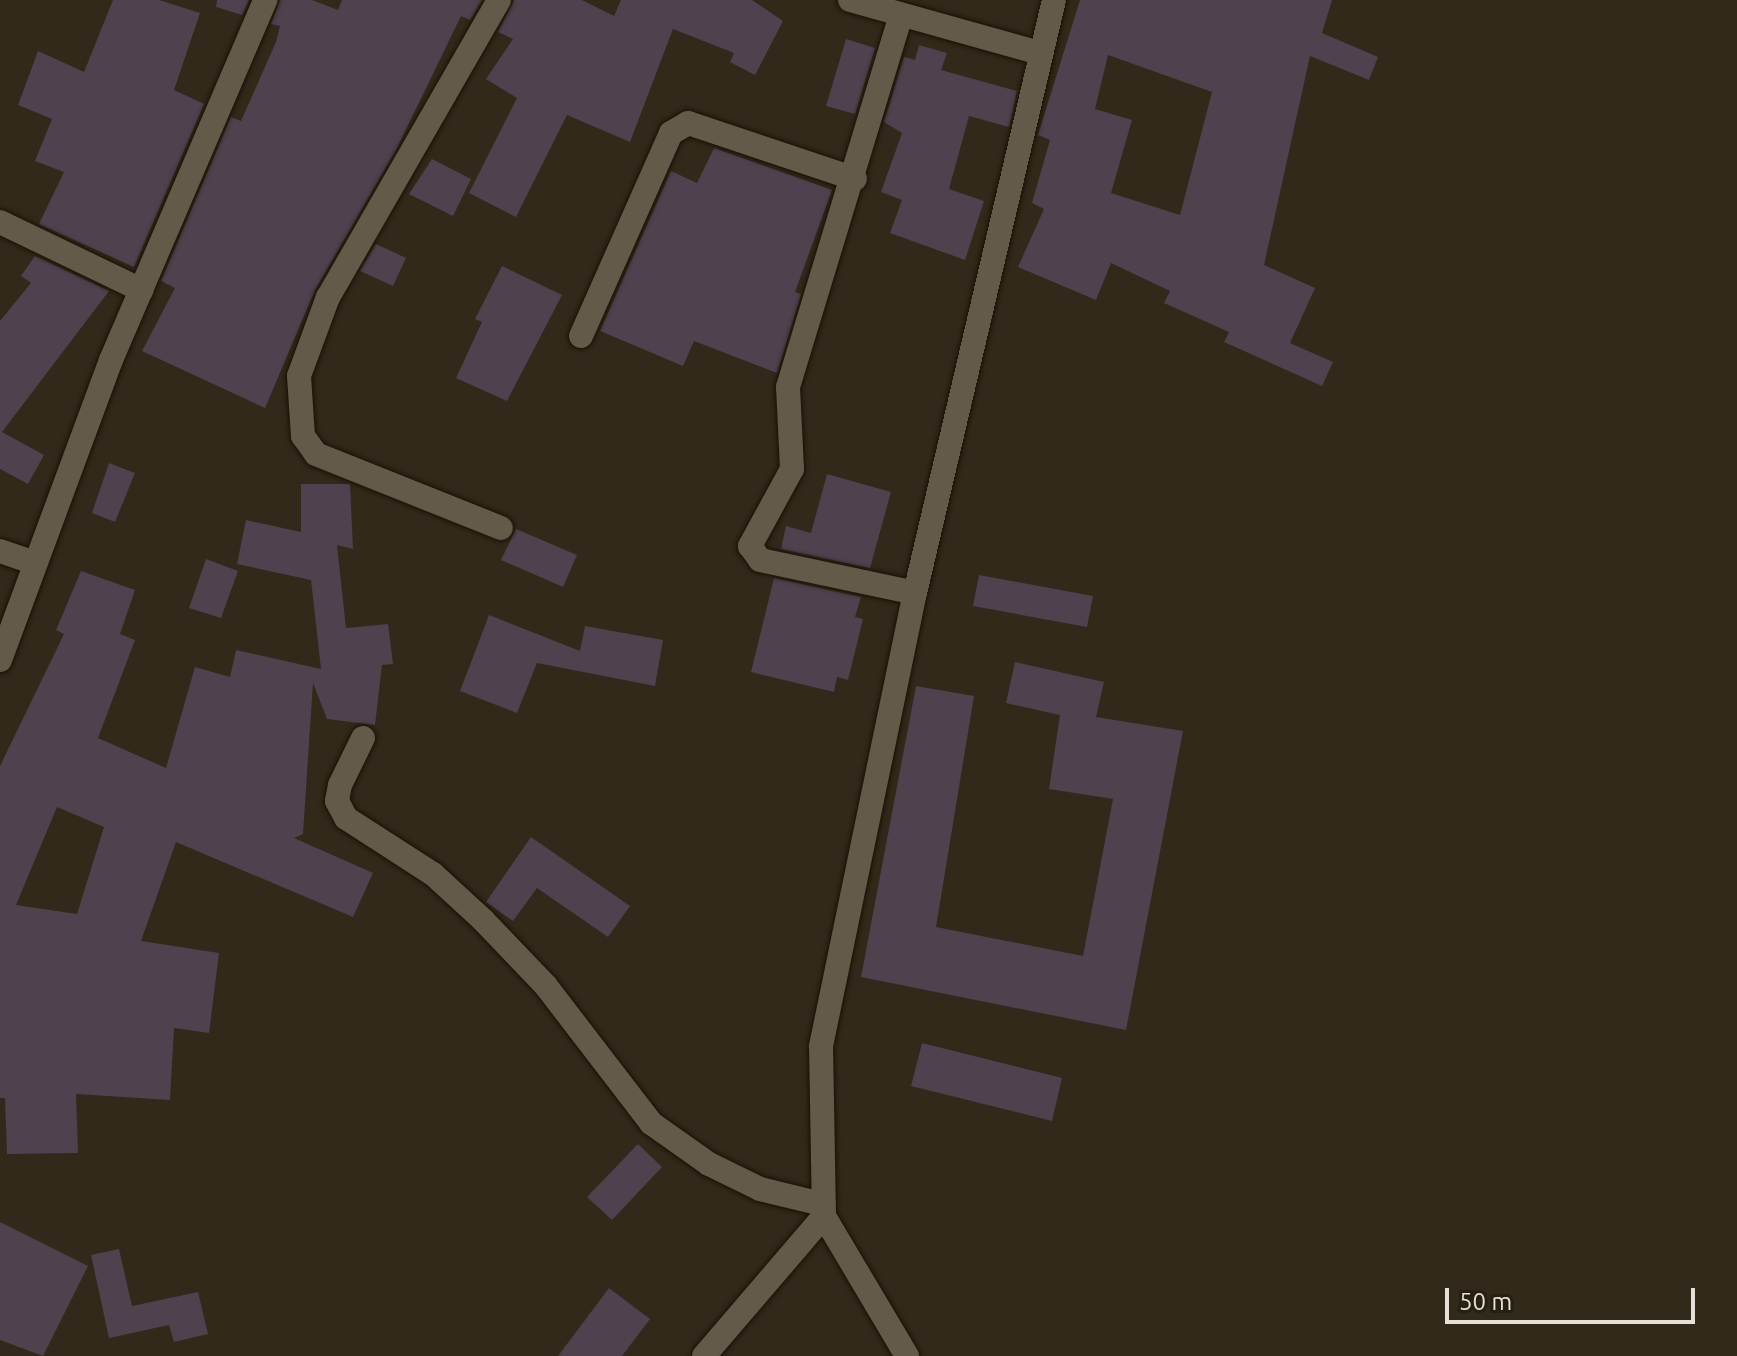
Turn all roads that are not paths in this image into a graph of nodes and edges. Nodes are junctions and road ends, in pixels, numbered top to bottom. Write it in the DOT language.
graph roads {
  1 [pos="265,0"];
  2 [pos="499,0"];
  3 [pos="850,0"];
  4 [pos="1054,0"];
  5 [pos="891,8"];
  6 [pos="1040,53"];
  7 [pos="855,179"];
  8 [pos="0,222"];
  9 [pos="141,290"];
  10 [pos="581,336"];
  11 [pos="501,528"];
  12 [pos="0,551"];
  13 [pos="34,563"];
  14 [pos="915,593"];
  15 [pos="0,660"];
  16 [pos="363,738"];
  17 [pos="823,1210"];
  18 [pos="704,1356"];
  19 [pos="907,1356"];
  1 -- 9 [label="street"];
  2 -- 11 [label="street"];
  3 -- 5 [label="street"];
  4 -- 6 [label="street"];
  5 -- 6 [label="street"];
  5 -- 7 [label="street"];
  6 -- 14 [label="street"];
  7 -- 10 [label="street"];
  7 -- 14 [label="street"];
  8 -- 9 [label="street"];
  9 -- 13 [label="street"];
  12 -- 13 [label="street"];
  13 -- 15 [label="street"];
  14 -- 17 [label="street"];
  16 -- 17 [label="street"];
  17 -- 18 [label="street"];
  17 -- 19 [label="street"];
}
